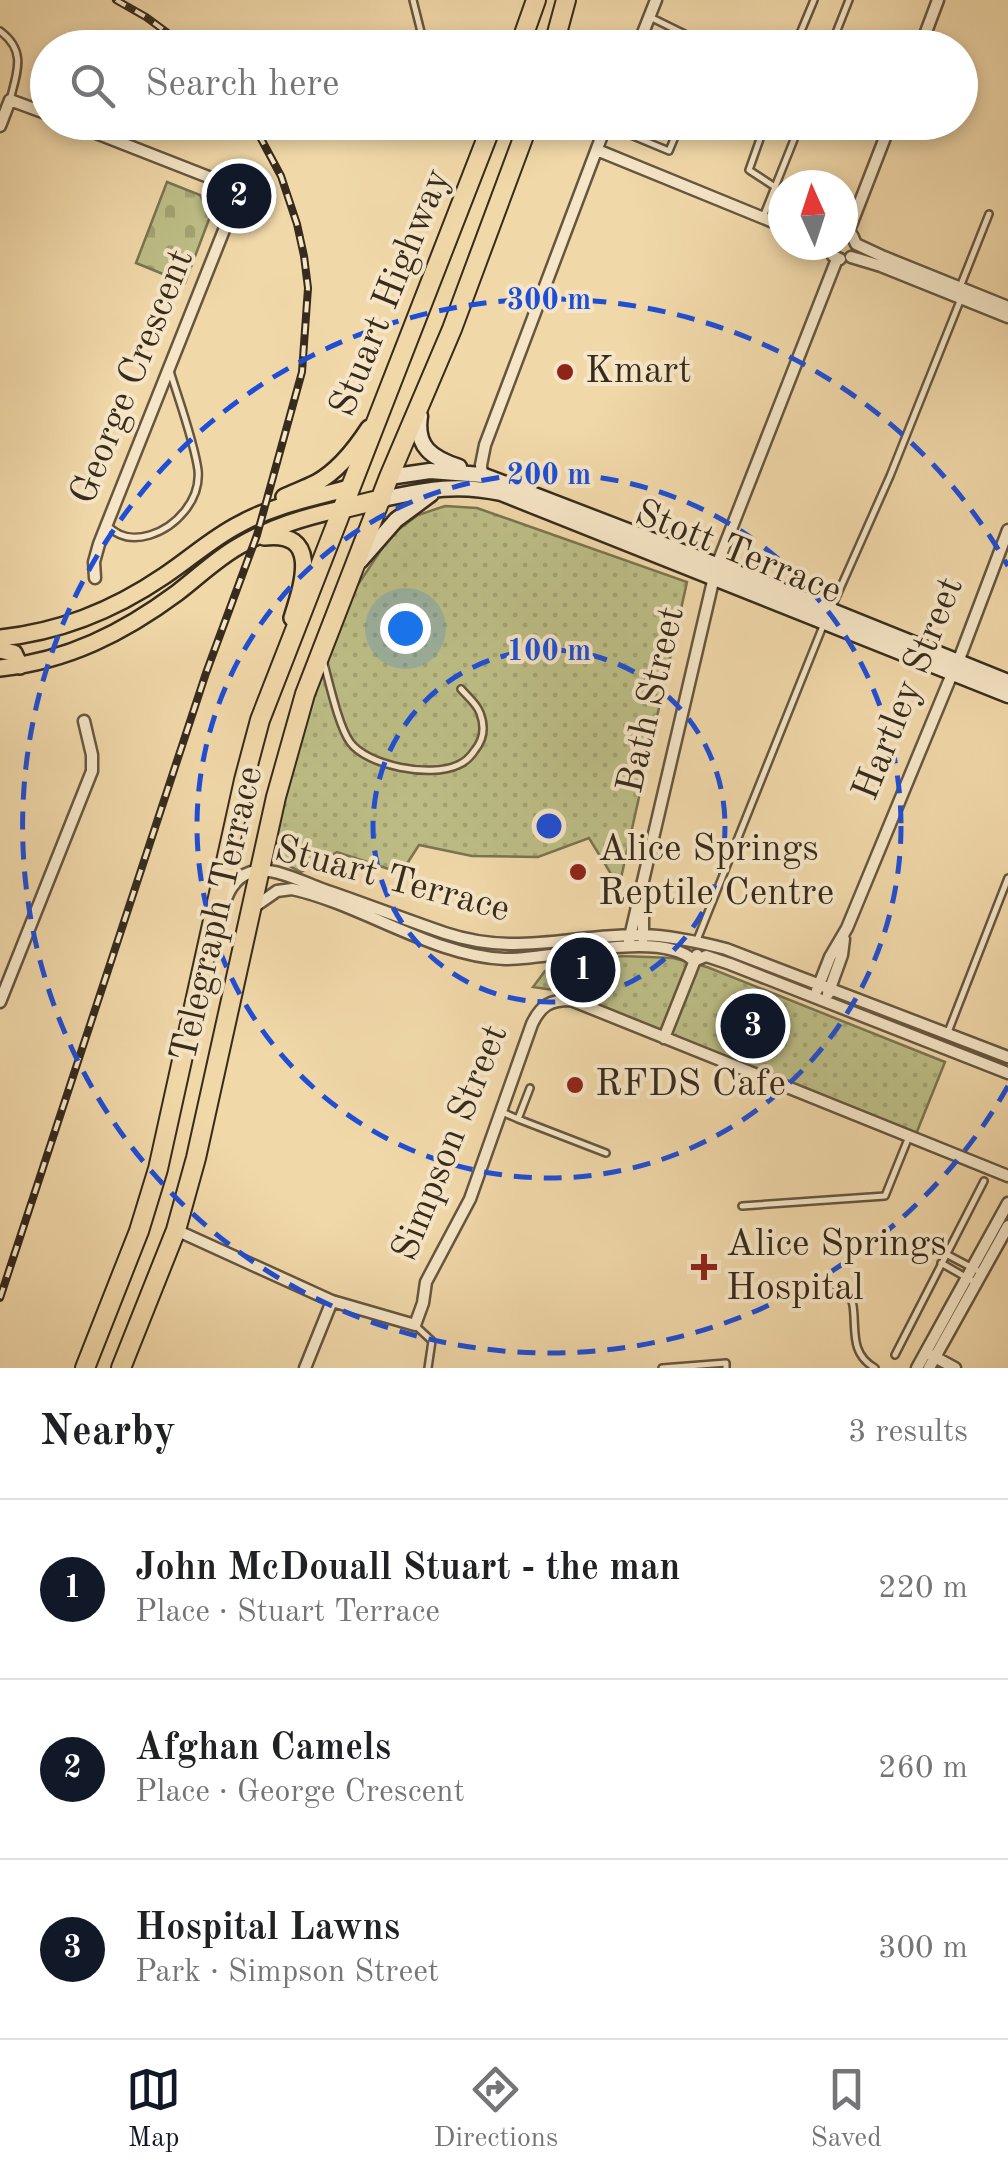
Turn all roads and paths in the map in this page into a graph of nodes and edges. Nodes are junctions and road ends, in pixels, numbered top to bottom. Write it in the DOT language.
graph roads {
  1 [pos="412,0"];
  2 [pos="536,0"];
  3 [pos="566,0"];
  4 [pos="656,0"];
  5 [pos="814,0"];
  6 [pos="849,0"];
  7 [pos="938,0"];
  8 [pos="650,16"];
  9 [pos="420,30"];
  10 [pos="525,30"];
  11 [pos="558,30"];
  12 [pos="644,30"];
  13 [pos="677,30"];
  14 [pos="802,30"];
  15 [pos="837,30"];
  16 [pos="927,30"];
  17 [pos="0,31"];
  18 [pos="10,100"];
  19 [pos="30,107"];
  20 [pos="0,126"];
  21 [pos="114,140"];
  22 [pos="486,140"];
  23 [pos="522,140"];
  24 [pos="600,140"];
  25 [pos="643,140"];
  26 [pos="674,140"];
  27 [pos="760,140"];
  28 [pos="794,140"];
  29 [pos="884,140"];
  30 [pos="596,150"];
  31 [pos="782,170"];
  32 [pos="768,183"];
  33 [pos="858,203"];
  34 [pos="768,204"];
  35 [pos="989,214"];
  36 [pos="762,218"];
  37 [pos="768,220"];
  38 [pos="858,245"];
  39 [pos="858,258"];
  40 [pos="837,260"];
  41 [pos="962,287"];
  42 [pos="1008,307"];
  43 [pos="1008,317"];
  44 [pos="169,367"];
  45 [pos="427,386"];
  46 [pos="378,414"];
  47 [pos="482,474"];
  48 [pos="389,477"];
  49 [pos="446,487"];
  50 [pos="350,488"];
  51 [pos="382,498"];
  52 [pos="341,509"];
  53 [pos="108,525"];
  54 [pos="1008,530"];
  55 [pos="226,531"];
  56 [pos="237,547"];
  57 [pos="356,567"];
  58 [pos="715,571"];
  59 [pos="95,578"];
  60 [pos="827,617"];
  61 [pos="0,638"];
  62 [pos="0,650"];
  63 [pos="320,653"];
  64 [pos="20,666"];
  65 [pos="0,668"];
  66 [pos="955,668"];
  67 [pos="1008,682"];
  68 [pos="461,689"];
  69 [pos="1008,695"];
  70 [pos="268,699"];
  71 [pos="84,721"];
  72 [pos="261,870"];
  73 [pos="1008,878"];
  74 [pos="250,912"];
  75 [pos="636,941"];
  76 [pos="698,943"];
  77 [pos="694,960"];
  78 [pos="824,987"];
  79 [pos="820,999"];
  80 [pos="0,1002"];
  81 [pos="947,1035"];
  82 [pos="664,1038"];
  83 [pos="1008,1058"];
  84 [pos="181,1067"];
  85 [pos="1008,1073"];
  86 [pos="530,1088"];
  87 [pos="502,1112"];
  88 [pos="518,1119"];
  89 [pos="910,1136"];
  90 [pos="606,1154"];
  91 [pos="1008,1176"];
  92 [pos="984,1181"];
  93 [pos="1008,1202"];
  94 [pos="742,1206"];
  95 [pos="1008,1226"];
  96 [pos="176,1230"];
  97 [pos="946,1254"];
  98 [pos="941,1263"];
  99 [pos="974,1275"];
  100 [pos="780,1289"];
  101 [pos="332,1301"];
  102 [pos="415,1325"];
  103 [pos="895,1356"];
  104 [pos="930,1359"];
  105 [pos="85,1368"];
  106 [pos="121,1368"];
  107 [pos="306,1368"];
  108 [pos="428,1368"];
  109 [pos="662,1368"];
  110 [pos="726,1368"];
  111 [pos="875,1368"];
  112 [pos="917,1368"];
  113 [pos="955,1368"];
  1 -- 9 [label="lane"];
  2 -- 10 [label="highway"];
  3 -- 11 [label="highway"];
  4 -- 8 [label="street"];
  5 -- 14 [label="lane"];
  6 -- 15 [label="lane"];
  7 -- 16 [label="street"];
  8 -- 12 [label="street"];
  8 -- 13 [label="lane"];
  17 -- 18 [label="lane"];
  18 -- 19 [label="street"];
  18 -- 20 [label="street"];
  21 -- 44 [label="street, George Crescent"];
  22 -- 46 [label="highway, Stuart Highway"];
  23 -- 45 [label="highway, Stuart Highway"];
  24 -- 30 [label="street"];
  25 -- 26 [label="lane"];
  27 -- 32 [label="lane"];
  28 -- 31 [label="lane"];
  29 -- 33 [label="street"];
  30 -- 36 [label="street"];
  30 -- 47 [label="street"];
  34 -- 36 [label="lane"];
  35 -- 41 [label="lane"];
  36 -- 37 [label="street"];
  38 -- 41 [label="street"];
  39 -- 41 [label="street"];
  40 -- 58 [label="street, Bath Street"];
  41 -- 42 [label="street"];
  41 -- 43 [label="street"];
  41 -- 60 [label="lane"];
  44 -- 53 [label="street, George Crescent"];
  44 -- 53 [label="lane"];
  45 -- 47 [label="main road"];
  45 -- 48 [label="highway, Stuart Highway"];
  46 -- 50 [label="highway, Stuart Highway"];
  46 -- 55 [label="main road"];
  47 -- 48 [label="main road, Stott Terrace"];
  47 -- 58 [label="main road, Stott Terrace"];
  48 -- 50 [label="highway"];
  48 -- 51 [label="highway, Telegraph Terrace"];
  49 -- 51 [label="main road, Stott Terrace"];
  49 -- 57 [label="main road"];
  49 -- 58 [label="main road, Stott Terrace"];
  50 -- 52 [label="highway, Telegraph Terrace"];
  50 -- 55 [label="main road"];
  51 -- 52 [label="highway"];
  51 -- 57 [label="highway, Telegraph Terrace"];
  52 -- 56 [label="main road"];
  52 -- 70 [label="highway, Telegraph Terrace"];
  53 -- 59 [label="street, George Crescent"];
  54 -- 66 [label="street, Hartley Street"];
  55 -- 61 [label="main road"];
  56 -- 64 [label="main road"];
  56 -- 70 [label="main road"];
  57 -- 63 [label="highway, Telegraph Terrace"];
  58 -- 60 [label="main road, Stott Terrace"];
  58 -- 75 [label="street, Bath Street"];
  60 -- 66 [label="main road, Stott Terrace"];
  60 -- 76 [label="lane"];
  62 -- 64 [label="main road"];
  63 -- 68 [label="lane"];
  63 -- 72 [label="highway, Telegraph Terrace"];
  64 -- 65 [label="main road"];
  66 -- 67 [label="main road, Stott Terrace"];
  66 -- 69 [label="main road, Stott Terrace"];
  66 -- 78 [label="street, Hartley Street"];
  70 -- 84 [label="highway, Telegraph Terrace"];
  71 -- 80 [label="street"];
  72 -- 74 [label="highway, Telegraph Terrace"];
  72 -- 75 [label="street, Stuart Terrace"];
  72 -- 84 [label="street, Stuart Terrace"];
  73 -- 81 [label="lane"];
  74 -- 75 [label="street, Stuart Terrace"];
  74 -- 96 [label="highway, Telegraph Terrace"];
  75 -- 76 [label="street, Stuart Terrace"];
  75 -- 77 [label="street, Stuart Terrace"];
  76 -- 77 [label="street"];
  76 -- 78 [label="street, Stuart Terrace"];
  77 -- 79 [label="street, Stuart Terrace"];
  77 -- 82 [label="street"];
  78 -- 79 [label="street, Hartley Street"];
  78 -- 81 [label="street, Stuart Terrace"];
  79 -- 85 [label="street, Stuart Terrace"];
  81 -- 83 [label="street, Stuart Terrace"];
  82 -- 87 [label="street, Simpson Street"];
  82 -- 89 [label="street, Simpson Street"];
  84 -- 105 [label="highway, Telegraph Terrace"];
  86 -- 88 [label="lane"];
  87 -- 88 [label="lane"];
  87 -- 102 [label="street, Simpson Street"];
  88 -- 90 [label="lane"];
  89 -- 91 [label="street, Simpson Street"];
  89 -- 94 [label="lane"];
  92 -- 97 [label="lane"];
  93 -- 99 [label="street"];
  95 -- 99 [label="street"];
  96 -- 101 [label="street"];
  96 -- 106 [label="highway, Telegraph Terrace"];
  97 -- 98 [label="lane"];
  97 -- 99 [label="lane"];
  98 -- 99 [label="lane"];
  98 -- 103 [label="lane"];
  99 -- 104 [label="street"];
  100 -- 111 [label="lane"];
  101 -- 102 [label="street"];
  101 -- 107 [label="street"];
  102 -- 108 [label="lane"];
  104 -- 112 [label="street"];
  104 -- 113 [label="street"];
  109 -- 110 [label="lane"];
}
